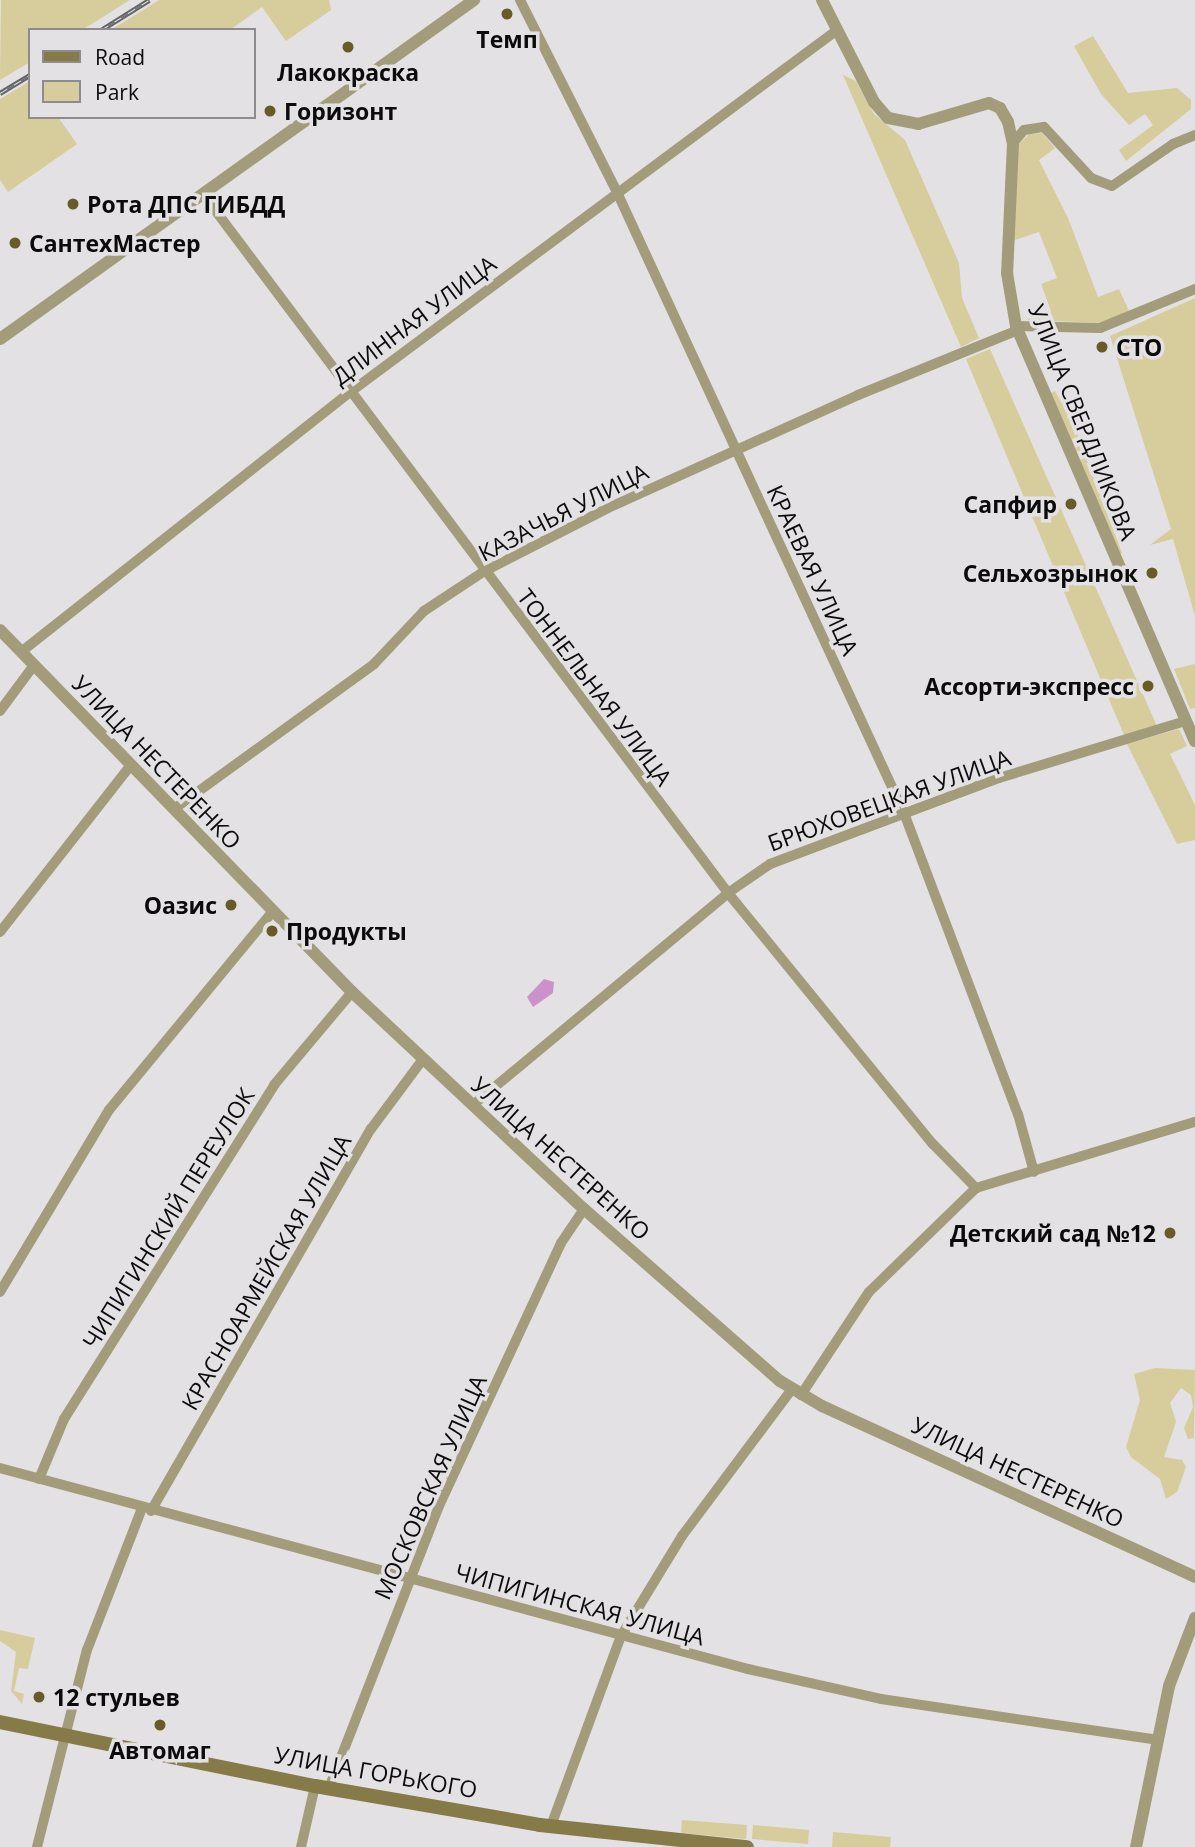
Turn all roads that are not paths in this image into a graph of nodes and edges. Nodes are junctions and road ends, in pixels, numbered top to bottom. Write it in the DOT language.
graph roads {
  1 [pos="474,0"];
  2 [pos="520,0"];
  3 [pos="822,0"];
  4 [pos="837,30"];
  5 [pos="1195,135"];
  6 [pos="1013,143"];
  7 [pos="616,190"];
  8 [pos="203,194"];
  9 [pos="1195,289"];
  10 [pos="1017,328"];
  11 [pos="0,339"];
  12 [pos="349,393"];
  13 [pos="737,450"];
  14 [pos="483,572"];
  15 [pos="0,630"];
  16 [pos="21,652"];
  17 [pos="34,664"];
  18 [pos="0,711"];
  19 [pos="1186,721"];
  20 [pos="1195,741"];
  21 [pos="131,765"];
  22 [pos="174,809"];
  23 [pos="904,813"];
  24 [pos="728,893"];
  25 [pos="272,912"];
  26 [pos="0,932"];
  27 [pos="352,992"];
  28 [pos="423,1059"];
  29 [pos="473,1105"];
  30 [pos="1195,1122"];
  31 [pos="1034,1172"];
  32 [pos="976,1188"];
  33 [pos="584,1209"];
  34 [pos="0,1292"];
  35 [pos="796,1392"];
  36 [pos="0,1468"];
  37 [pos="39,1479"];
  38 [pos="146,1509"];
  39 [pos="410,1577"];
  40 [pos="1195,1577"];
  41 [pos="1195,1618"];
  42 [pos="621,1636"];
  43 [pos="0,1722"];
  44 [pos="64,1734"];
  45 [pos="1157,1740"];
  46 [pos="322,1787"];
  47 [pos="551,1826"];
  48 [pos="37,1847"];
  49 [pos="301,1847"];
  50 [pos="747,1847"];
  51 [pos="1136,1847"];
  1 -- 8 [label="street"];
  2 -- 7 [label="street, КРАЕВАЯ УЛИЦА"];
  3 -- 4 [label="street, УЛИЦА СВЕРДЛИКОВА"];
  4 -- 6 [label="street, УЛИЦА СВЕРДЛИКОВА"];
  4 -- 7 [label="street, ДЛИННАЯ УЛИЦА"];
  5 -- 6 [label="street"];
  6 -- 10 [label="street, УЛИЦА СВЕРДЛИКОВА"];
  7 -- 12 [label="street, ДЛИННАЯ УЛИЦА"];
  7 -- 13 [label="street, КРАЕВАЯ УЛИЦА"];
  8 -- 11 [label="street"];
  8 -- 12 [label="street, ТОННЕЛЬНАЯ УЛИЦА"];
  9 -- 10 [label="street"];
  10 -- 13 [label="street, КАЗАЧЬЯ УЛИЦА"];
  10 -- 19 [label="street, УЛИЦА СВЕРДЛИКОВА"];
  12 -- 14 [label="street, ТОННЕЛЬНАЯ УЛИЦА"];
  12 -- 16 [label="street, ДЛИННАЯ УЛИЦА"];
  13 -- 14 [label="street, КАЗАЧЬЯ УЛИЦА"];
  13 -- 23 [label="street, КРАЕВАЯ УЛИЦА"];
  14 -- 22 [label="street, КАЗАЧЬЯ УЛИЦА"];
  14 -- 24 [label="street, ТОННЕЛЬНАЯ УЛИЦА"];
  15 -- 16 [label="street, УЛИЦА НЕСТЕРЕНКО"];
  16 -- 17 [label="street, УЛИЦА НЕСТЕРЕНКО"];
  17 -- 18 [label="street"];
  17 -- 21 [label="street, УЛИЦА НЕСТЕРЕНКО"];
  19 -- 20 [label="street, УЛИЦА СВЕРДЛИКОВА"];
  19 -- 23 [label="street, БРЮХОВЕЦКАЯ УЛИЦА"];
  21 -- 22 [label="street, УЛИЦА НЕСТЕРЕНКО"];
  21 -- 26 [label="street"];
  22 -- 25 [label="street, УЛИЦА НЕСТЕРЕНКО"];
  23 -- 24 [label="street, БРЮХОВЕЦКАЯ УЛИЦА"];
  23 -- 31 [label="street, КРАЕВАЯ УЛИЦА"];
  24 -- 29 [label="street, БРЮХОВЕЦКАЯ УЛИЦА"];
  24 -- 32 [label="street, ТОННЕЛЬНАЯ УЛИЦА"];
  25 -- 27 [label="street, УЛИЦА НЕСТЕРЕНКО"];
  25 -- 34 [label="street"];
  27 -- 28 [label="street, УЛИЦА НЕСТЕРЕНКО"];
  27 -- 37 [label="street, ЧИПИГИНСКИЙ ПЕРЕУЛОК"];
  28 -- 29 [label="street, УЛИЦА НЕСТЕРЕНКО"];
  28 -- 38 [label="street, КРАСНОАРМЕЙСКАЯ УЛИЦА"];
  29 -- 33 [label="street, УЛИЦА НЕСТЕРЕНКО"];
  30 -- 31 [label="street"];
  31 -- 32 [label="street"];
  32 -- 35 [label="street"];
  33 -- 35 [label="street, УЛИЦА НЕСТЕРЕНКО"];
  33 -- 39 [label="street, МОСКОВСКАЯ УЛИЦА"];
  35 -- 40 [label="street, УЛИЦА НЕСТЕРЕНКО"];
  35 -- 42 [label="street"];
  36 -- 37 [label="street, ЧИПИГИНСКАЯ УЛИЦА"];
  37 -- 38 [label="street, ЧИПИГИНСКАЯ УЛИЦА"];
  38 -- 39 [label="street, ЧИПИГИНСКАЯ УЛИЦА"];
  38 -- 44 [label="street, КРАСНОАРМЕЙСКАЯ УЛИЦА"];
  39 -- 42 [label="street, ЧИПИГИНСКАЯ УЛИЦА"];
  39 -- 46 [label="street, МОСКОВСКАЯ УЛИЦА"];
  41 -- 45 [label="street"];
  42 -- 45 [label="street, ЧИПИГИНСКАЯ УЛИЦА"];
  42 -- 47 [label="street"];
  43 -- 44 [label="main road, УЛИЦА ГОРЬКОГО"];
  44 -- 46 [label="main road, УЛИЦА ГОРЬКОГО"];
  44 -- 48 [label="street, КРАСНОАРМЕЙСКАЯ УЛИЦА"];
  45 -- 51 [label="street"];
  46 -- 47 [label="main road, УЛИЦА ГОРЬКОГО"];
  46 -- 49 [label="street, МОСКОВСКАЯ УЛИЦА"];
  47 -- 50 [label="main road, УЛИЦА ГОРЬКОГО"];
}
